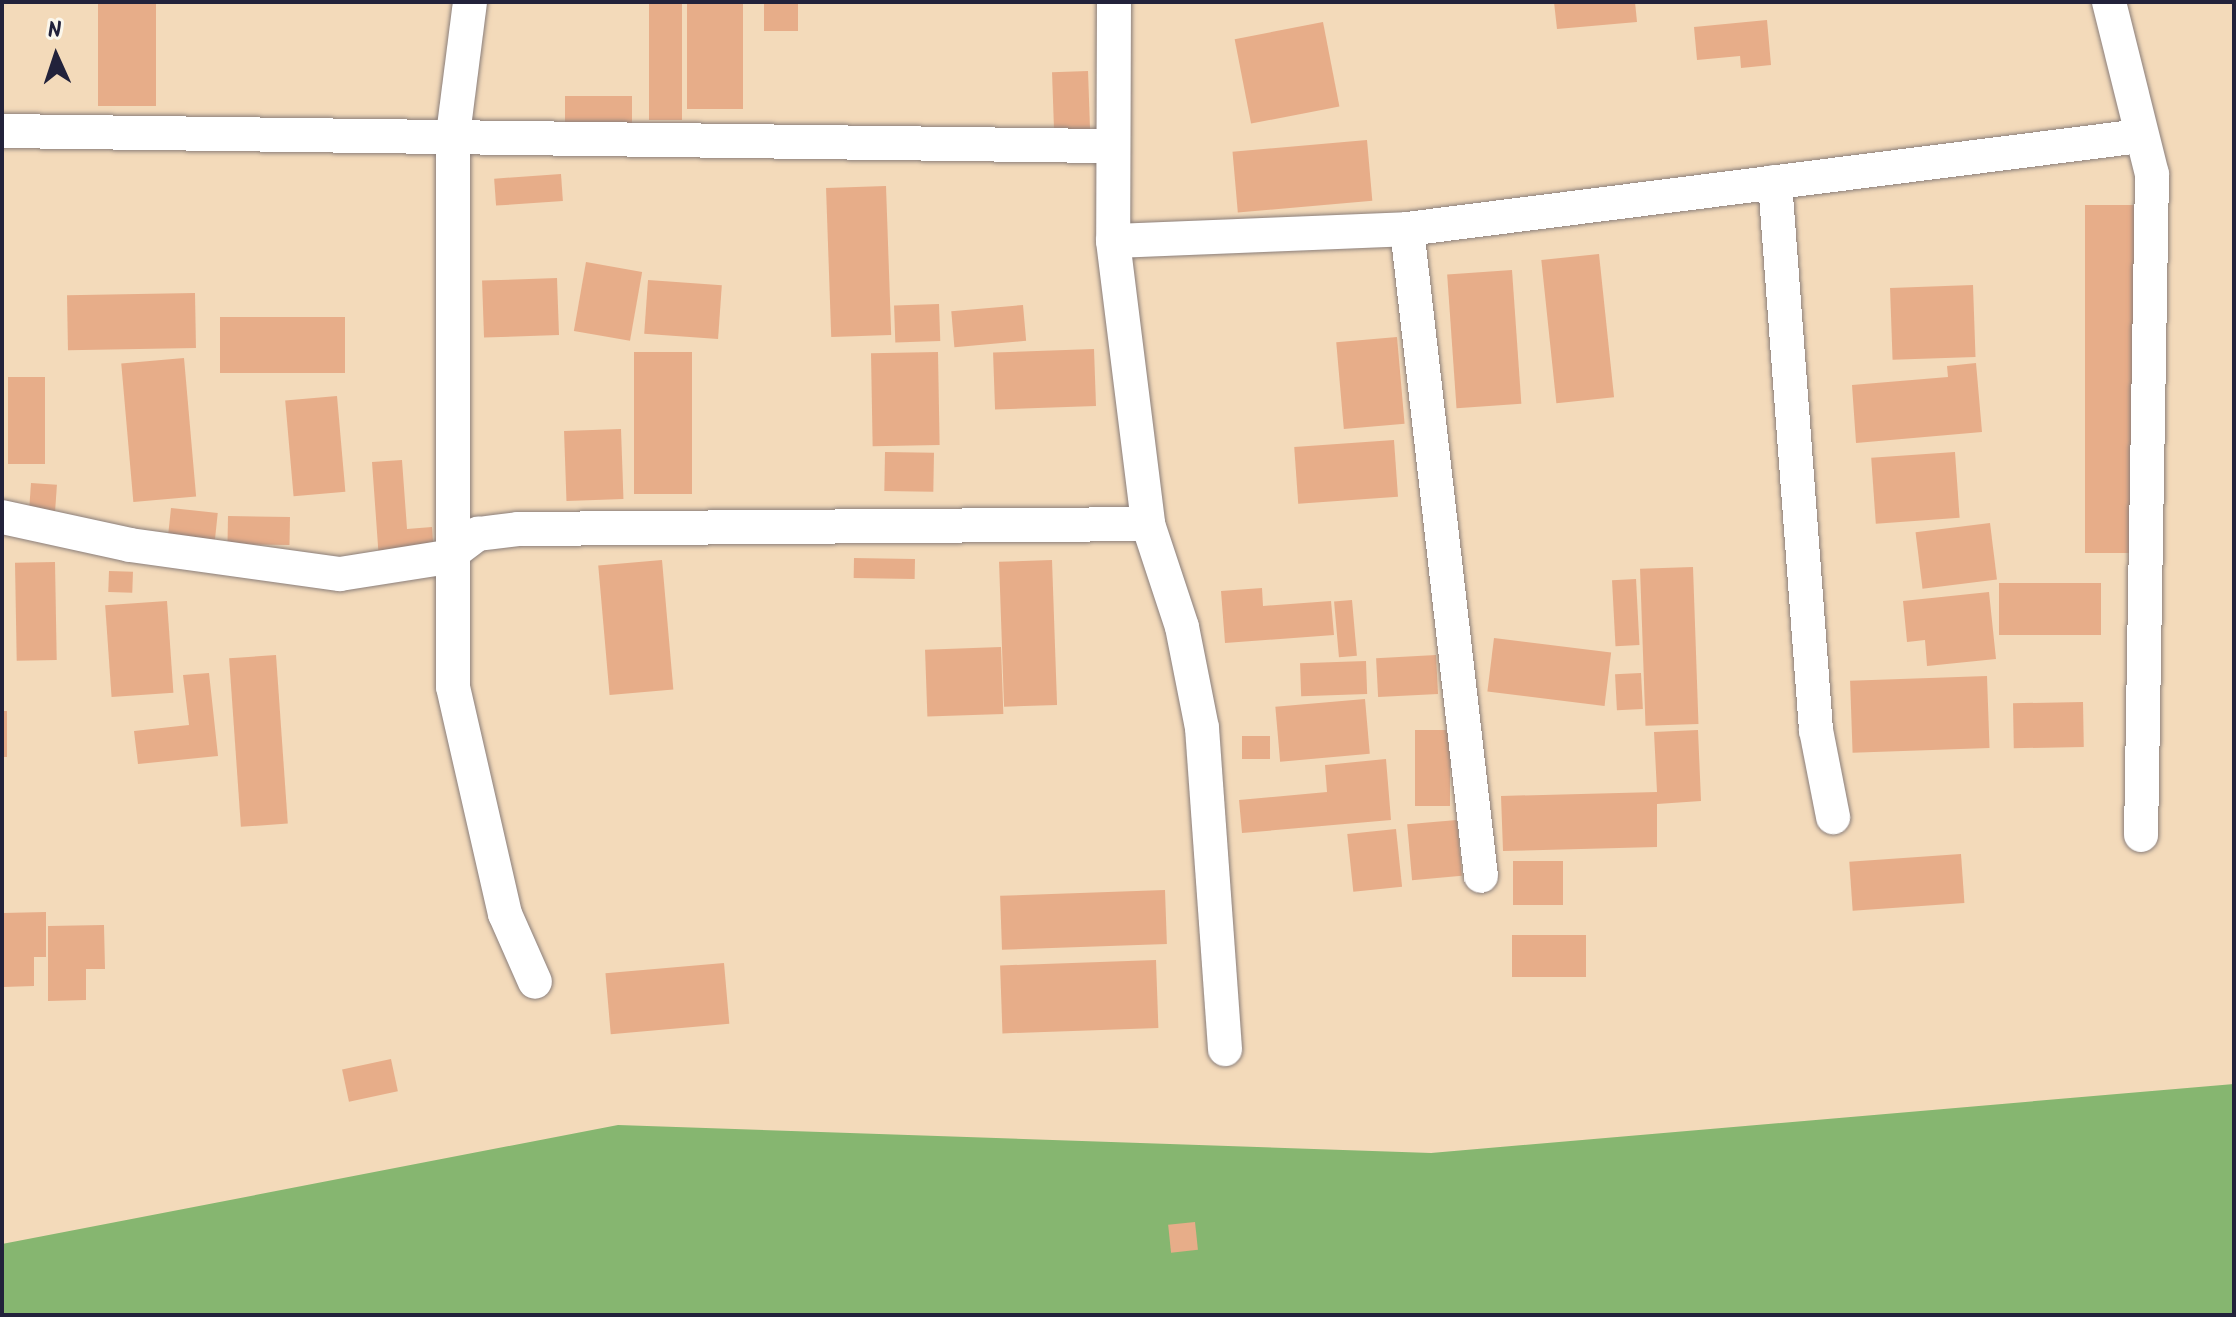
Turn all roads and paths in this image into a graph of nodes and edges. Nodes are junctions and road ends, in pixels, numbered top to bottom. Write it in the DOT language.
graph roads {
  1 [pos="470,2"];
  2 [pos="1114,2"];
  3 [pos="2109,2"];
  4 [pos="2,131"];
  5 [pos="453,135"];
  6 [pos="2140,136"];
  7 [pos="1110,146"];
  8 [pos="1775,182"];
  9 [pos="1407,229"];
  10 [pos="1113,241"];
  11 [pos="2,517"];
  12 [pos="1148,524"];
  13 [pos="447,557"];
  14 [pos="1833,817"];
  15 [pos="2141,835"];
  16 [pos="1481,876"];
  17 [pos="535,982"];
  18 [pos="1225,1049"];
  1 -- 5 [label="street"];
  2 -- 7 [label="street"];
  3 -- 6 [label="street"];
  4 -- 5 [label="street"];
  5 -- 7 [label="street"];
  5 -- 13 [label="street"];
  6 -- 8 [label="street"];
  6 -- 15 [label="street"];
  7 -- 10 [label="street"];
  8 -- 9 [label="street"];
  8 -- 14 [label="street"];
  9 -- 10 [label="street"];
  9 -- 16 [label="street"];
  10 -- 12 [label="street"];
  11 -- 13 [label="street"];
  12 -- 13 [label="street"];
  12 -- 18 [label="street"];
  13 -- 17 [label="street"];
}
